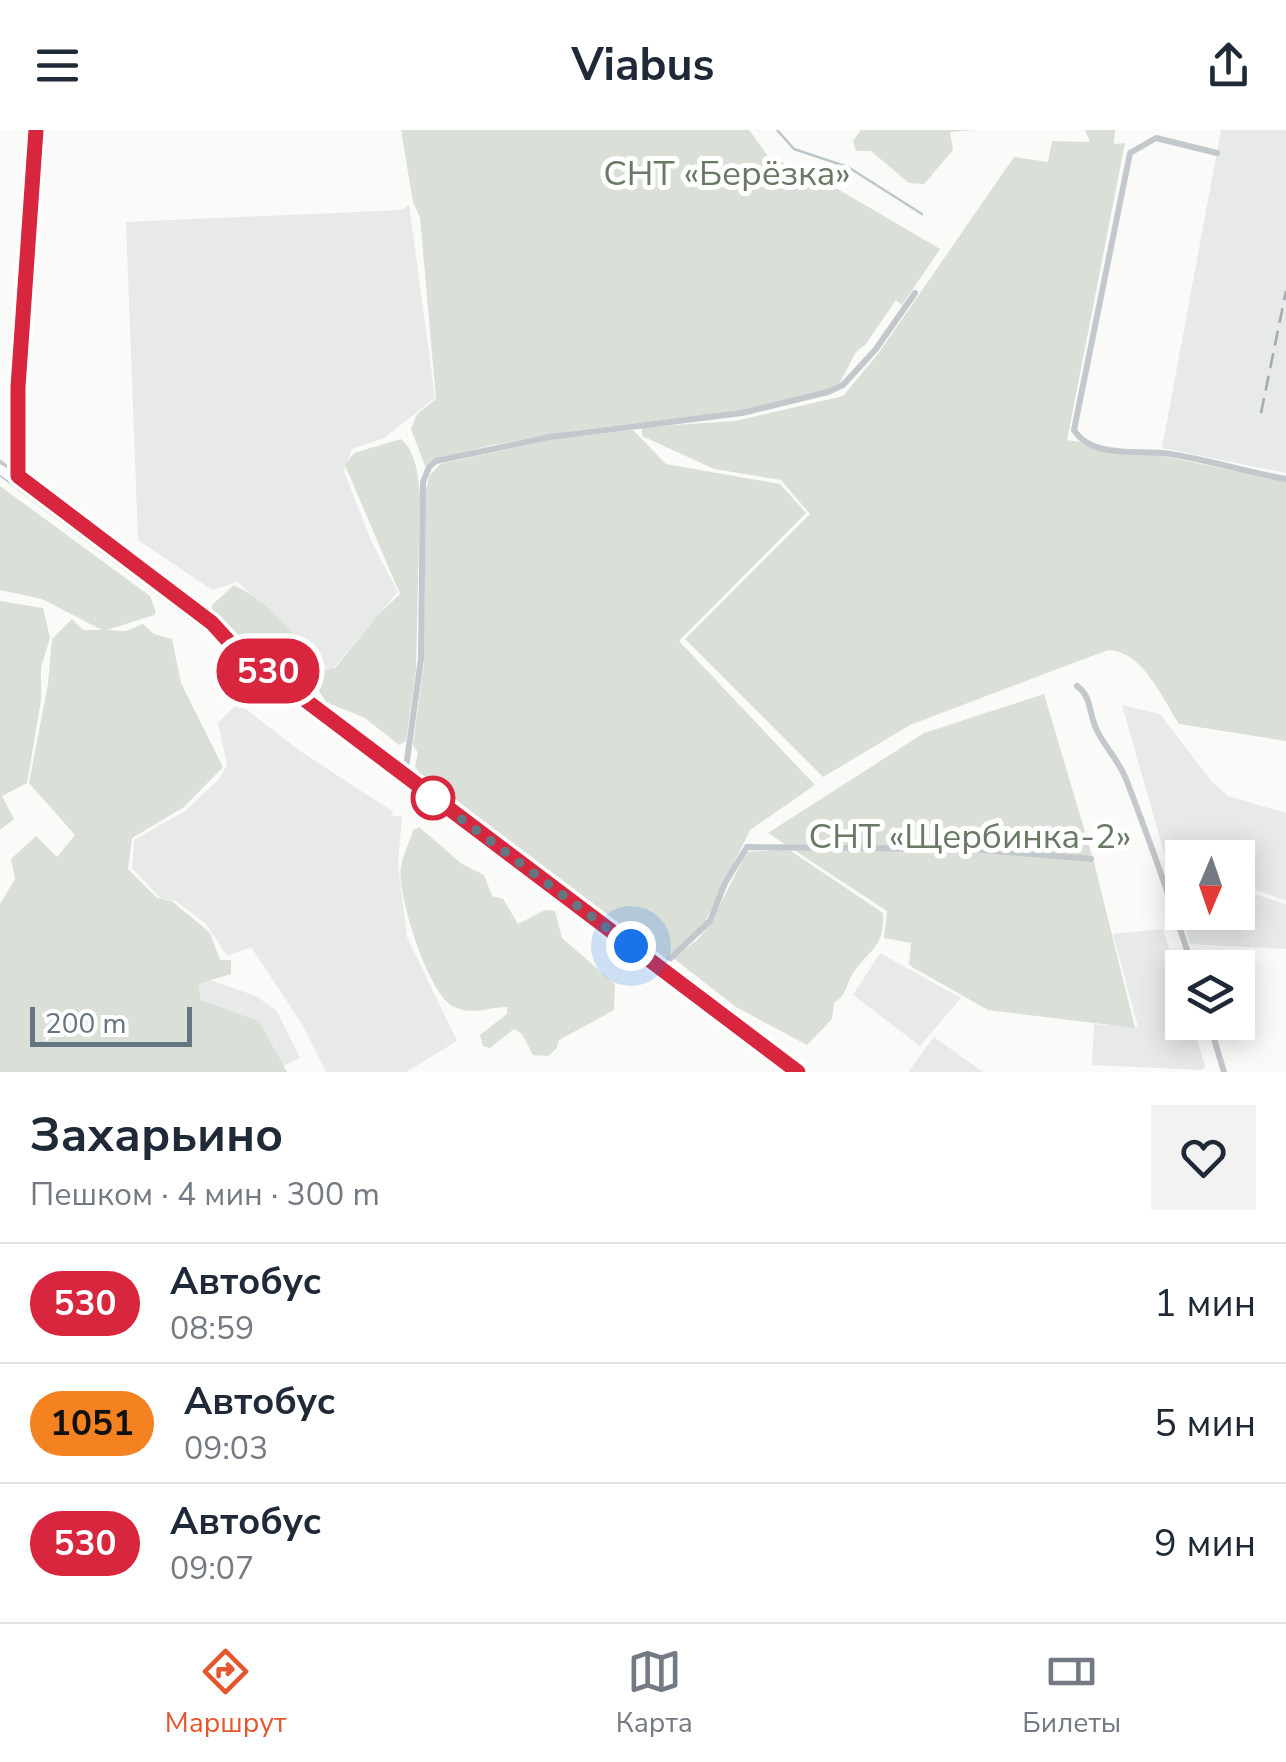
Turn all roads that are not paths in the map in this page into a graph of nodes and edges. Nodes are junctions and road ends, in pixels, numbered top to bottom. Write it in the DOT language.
graph roads {
  1 [pos="36,130"];
  2 [pos="1217,154"];
  3 [pos="915,292"];
  4 [pos="17,451"];
  5 [pos="0,465"];
  6 [pos="18,476"];
  7 [pos="1286,479"];
  8 [pos="231,644"];
  9 [pos="1077,686"];
  10 [pos="405,776"];
  11 [pos="1091,859"];
  12 [pos="1187,950"];
  13 [pos="660,968"];
  14 [pos="1215,1040"];
  15 [pos="798,1072"];
  16 [pos="1224,1072"];
  1 -- 4 [label="street"];
  2 -- 7 [label="street"];
  3 -- 10 [label="street"];
  4 -- 5 [label="street"];
  4 -- 6 [label="street"];
  5 -- 6 [label="street"];
  5 -- 8 [label="main road"];
  6 -- 8 [label="street"];
  8 -- 10 [label="main road"];
  9 -- 12 [label="street"];
  10 -- 13 [label="main road"];
  11 -- 13 [label="street"];
  13 -- 15 [label="main road"];
  14 -- 16 [label="street"];
}
